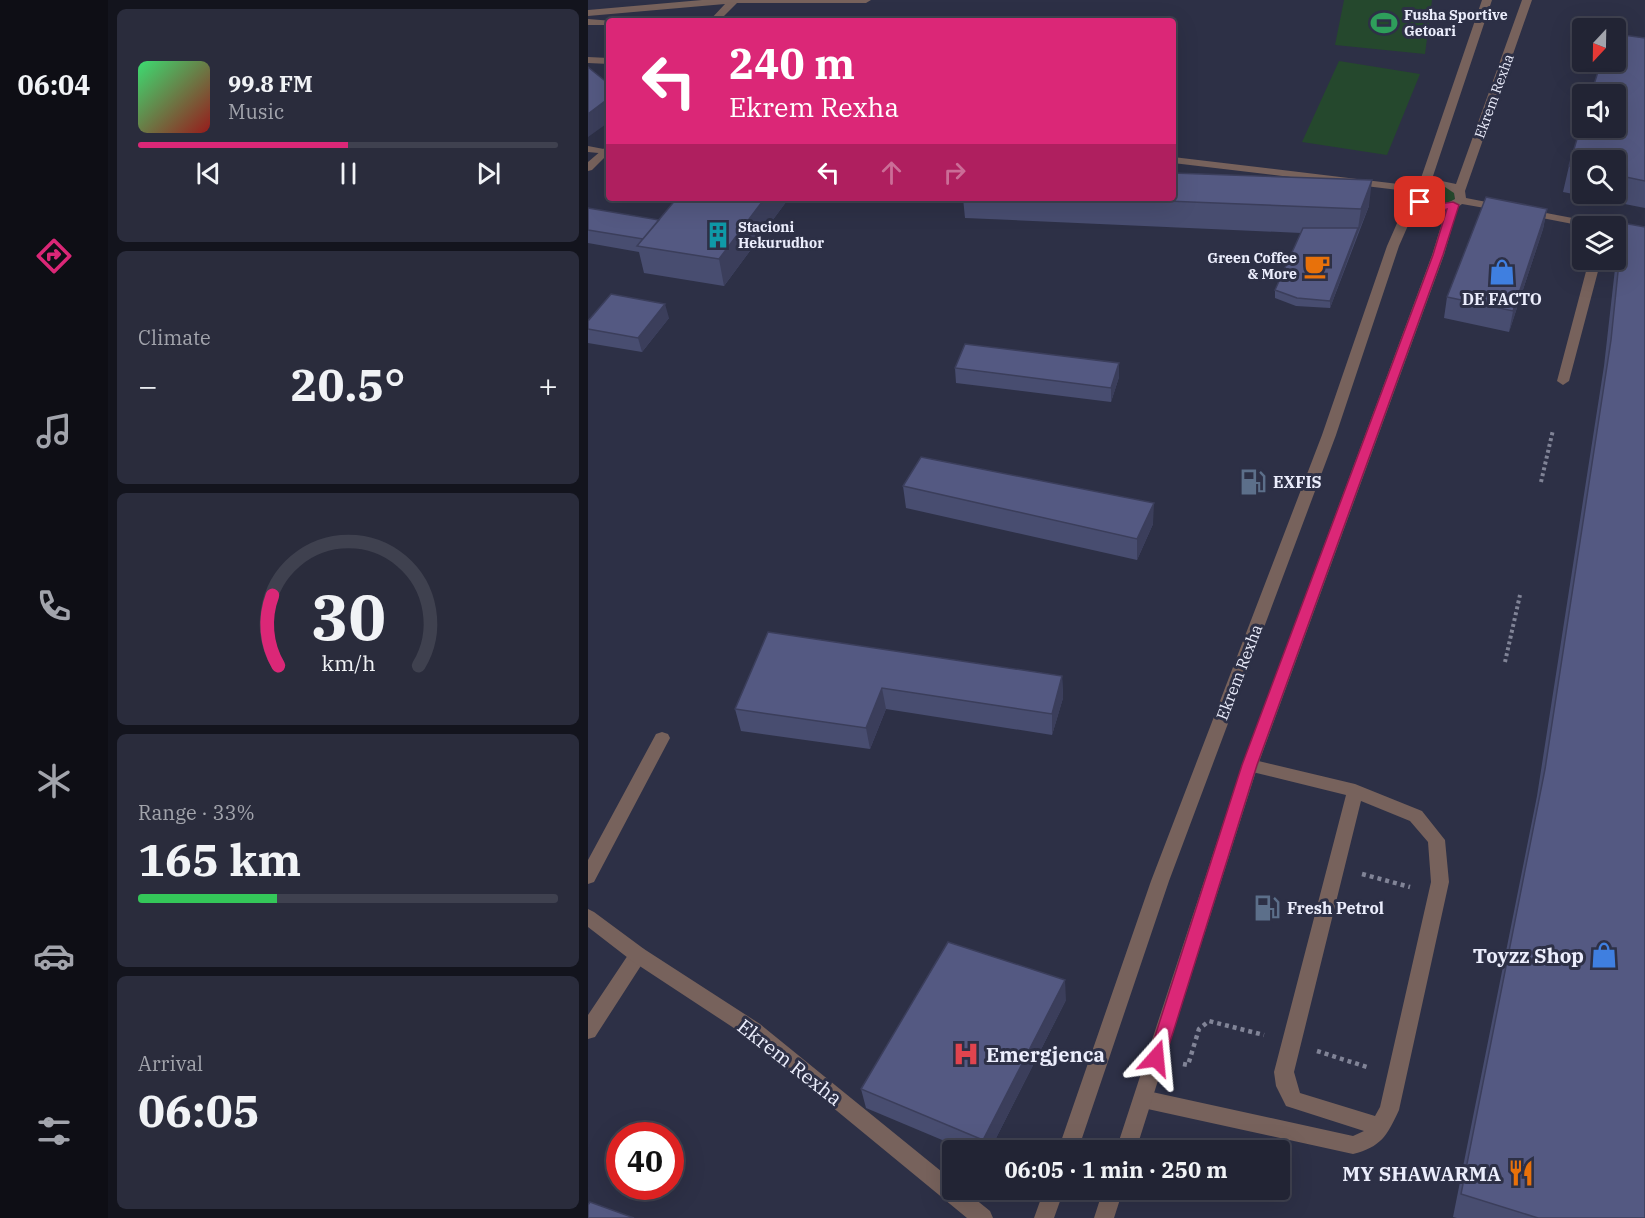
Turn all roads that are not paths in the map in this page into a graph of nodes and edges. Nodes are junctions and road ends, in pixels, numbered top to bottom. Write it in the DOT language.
graph roads {
  1 [pos="734,0"];
  2 [pos="751,0"];
  3 [pos="866,0"];
  4 [pos="1487,0"];
  5 [pos="1527,0"];
  6 [pos="588,12"];
  7 [pos="717,18"];
  8 [pos="588,22"];
  9 [pos="606,22"];
  10 [pos="588,60"];
  11 [pos="606,62"];
  12 [pos="588,149"];
  13 [pos="606,150"];
  14 [pos="606,151"];
  15 [pos="1176,160"];
  16 [pos="588,168"];
  17 [pos="1418,190"];
  18 [pos="1457,199"];
  19 [pos="1572,221"];
  20 [pos="1626,232"];
  21 [pos="1645,235"];
  22 [pos="1592,270"];
  23 [pos="1563,381"];
  24 [pos="662,738"];
  25 [pos="1250,765"];
  26 [pos="1355,791"];
  27 [pos="588,877"];
  28 [pos="588,917"];
  29 [pos="638,955"];
  30 [pos="588,1031"];
  31 [pos="1143,1099"];
  32 [pos="1379,1127"];
  33 [pos="1071,1140"];
  34 [pos="1129,1140"];
  35 [pos="1050,1200"];
  36 [pos="1110,1200"];
  37 [pos="983,1218"];
  38 [pos="1044,1218"];
  39 [pos="1104,1218"];
  1 -- 2 [label="street"];
  1 -- 6 [label="street"];
  1 -- 7 [label="street"];
  2 -- 3 [label="street"];
  4 -- 17 [label="street, Ekrem Rexha"];
  5 -- 18 [label="street, Ekrem Rexha"];
  8 -- 9 [label="street"];
  10 -- 11 [label="street"];
  12 -- 13 [label="street"];
  14 -- 16 [label="street"];
  15 -- 17 [label="street"];
  17 -- 18 [label="street"];
  17 -- 18 [label="street"];
  17 -- 33 [label="street, Ekrem Rexha"];
  18 -- 19 [label="street"];
  18 -- 25 [label="street, Ekrem Rexha"];
  20 -- 21 [label="street"];
  22 -- 23 [label="street"];
  24 -- 27 [label="street"];
  25 -- 26 [label="street"];
  25 -- 31 [label="street, Ekrem Rexha"];
  26 -- 32 [label="street"];
  26 -- 32 [label="street"];
  28 -- 29 [label="street, Ekrem Rexha"];
  29 -- 30 [label="street"];
  29 -- 37 [label="street, Ekrem Rexha"];
  31 -- 32 [label="street"];
  31 -- 34 [label="street, Ekrem Rexha"];
  35 -- 38 [label="street"];
  36 -- 39 [label="street"];
}
